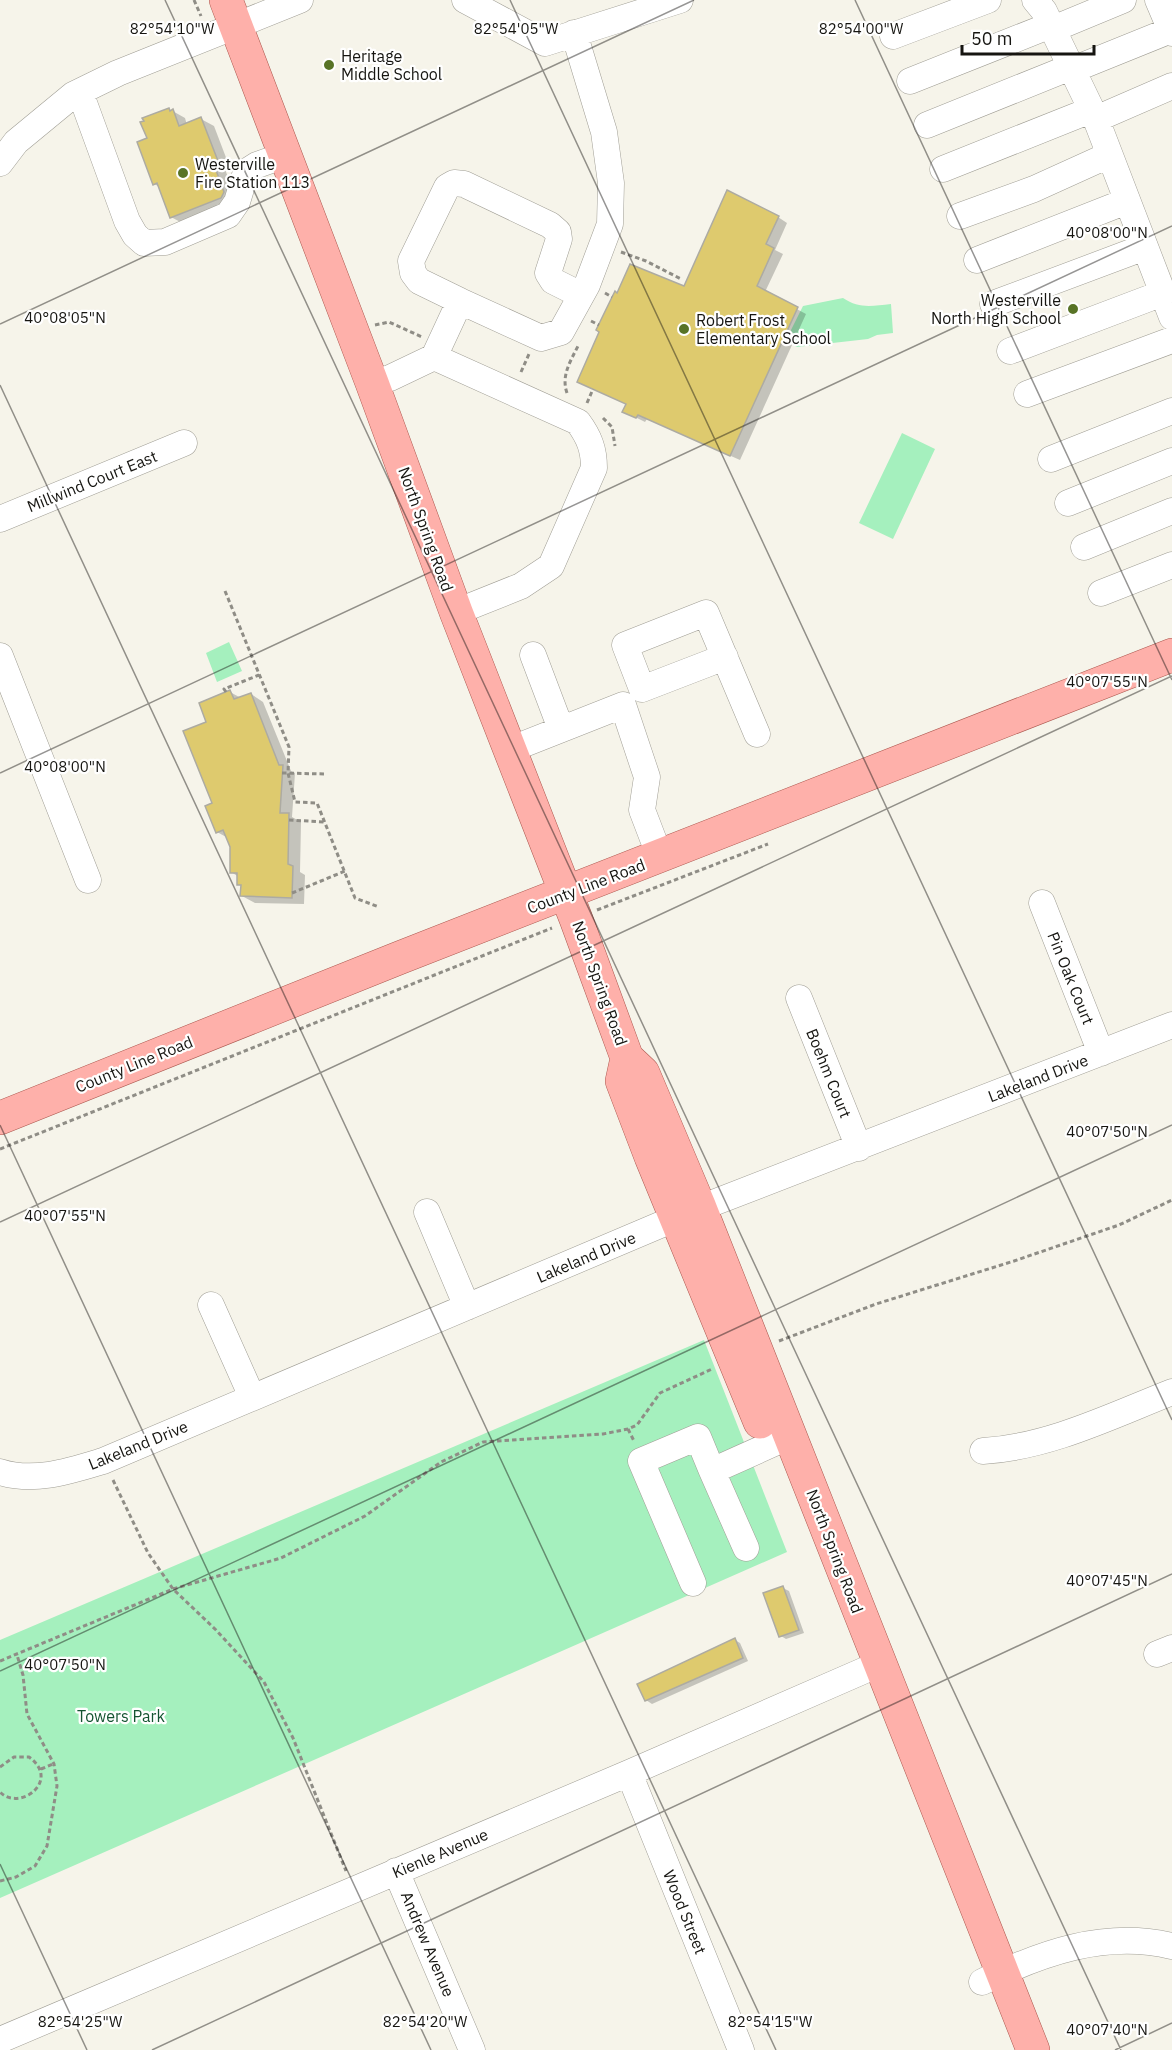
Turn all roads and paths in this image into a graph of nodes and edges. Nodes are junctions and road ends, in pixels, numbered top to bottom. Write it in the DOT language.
graph roads {
  1 [pos="300,0"];
  2 [pos="465,0"];
  3 [pos="680,0"];
  4 [pos="988,0"];
  5 [pos="1035,0"];
  6 [pos="1123,0"];
  7 [pos="1158,0"];
  8 [pos="231,13"];
  9 [pos="1052,27"];
  10 [pos="1171,32"];
  11 [pos="574,33"];
  12 [pos="893,36"];
  13 [pos="1072,69"];
  14 [pos="910,81"];
  15 [pos="1172,86"];
  16 [pos="80,92"];
  17 [pos="1093,114"];
  18 [pos="927,125"];
  19 [pos="285,154"];
  20 [pos="1109,155"];
  21 [pos="0,163"];
  22 [pos="943,169"];
  23 [pos="1127,201"];
  24 [pos="960,216"];
  25 [pos="1145,247"];
  26 [pos="619,252"];
  27 [pos="977,260"];
  28 [pos="681,279"];
  29 [pos="1163,293"];
  30 [pos="581,295"];
  31 [pos="460,301"];
  32 [pos="993,304"];
  33 [pos="1172,317"];
  34 [pos="590,320"];
  35 [pos="599,325"];
  36 [pos="368,328"];
  37 [pos="1172,340"];
  38 [pos="437,350"];
  39 [pos="1010,351"];
  40 [pos="527,359"];
  41 [pos="518,377"];
  42 [pos="372,383"];
  43 [pos="593,389"];
  44 [pos="559,394"];
  45 [pos="1027,394"];
  46 [pos="569,399"];
  47 [pos="585,407"];
  48 [pos="1172,411"];
  49 [pos="599,415"];
  50 [pos="184,443"];
  51 [pos="615,450"];
  52 [pos="1051,459"];
  53 [pos="1172,461"];
  54 [pos="1068,503"];
  55 [pos="1172,511"];
  56 [pos="0,519"];
  57 [pos="1084,547"];
  58 [pos="1172,565"];
  59 [pos="225,591"];
  60 [pos="1101,593"];
  61 [pos="456,612"];
  62 [pos="533,655"];
  63 [pos="1172,655"];
  64 [pos="0,656"];
  65 [pos="725,657"];
  66 [pos="259,675"];
  67 [pos="226,692"];
  68 [pos="632,697"];
  69 [pos="561,729"];
  70 [pos="757,734"];
  71 [pos="509,750"];
  72 [pos="282,773"];
  73 [pos="288,773"];
  74 [pos="326,774"];
  75 [pos="289,820"];
  76 [pos="325,822"];
  77 [pos="768,844"];
  78 [pos="660,857"];
  79 [pos="345,871"];
  80 [pos="88,880"];
  81 [pos="292,893"];
  82 [pos="1042,903"];
  83 [pos="571,906"];
  84 [pos="379,907"];
  85 [pos="799,998"];
  86 [pos="1172,1025"];
  87 [pos="1101,1053"];
  88 [pos="0,1118"];
  89 [pos="859,1148"];
  90 [pos="0,1149"];
  91 [pos="1172,1200"];
  92 [pos="427,1212"];
  93 [pos="689,1213"];
  94 [pos="211,1305"];
  95 [pos="467,1307"];
  96 [pos="745,1354"];
  97 [pos="1172,1392"];
  98 [pos="252,1397"];
  99 [pos="780,1441"];
  100 [pos="983,1451"];
  101 [pos="104,1461"];
  102 [pos="712,1471"];
  103 [pos="0,1472"];
  104 [pos="746,1548"];
  105 [pos="693,1583"];
  106 [pos="173,1589"];
  107 [pos="17,1655"];
  108 [pos="0,1661"];
  109 [pos="869,1669"];
  110 [pos="54,1764"];
  111 [pos="0,1767"];
  112 [pos="41,1769"];
  113 [pos="629,1773"];
  114 [pos="0,1792"];
  115 [pos="396,1871"];
  116 [pos="0,1881"];
  117 [pos="353,1890"];
  118 [pos="1172,1946"];
  119 [pos="991,1977"];
  120 [pos="0,2040"];
  121 [pos="472,2050"];
  122 [pos="741,2050"];
  123 [pos="1009,2050"];
  124 [pos="1033,2050"];
  1 -- 8 [label="street"];
  2 -- 11 [label="street"];
  3 -- 11 [label="street"];
  4 -- 12 [label="street"];
  5 -- 9 [label="street"];
  6 -- 9 [label="street"];
  7 -- 10 [label="street"];
  8 -- 16 [label="street"];
  8 -- 19 [label="main road, North Spring Road"];
  9 -- 13 [label="street"];
  9 -- 14 [label="street"];
  10 -- 13 [label="street"];
  11 -- 30 [label="street"];
  13 -- 17 [label="street"];
  13 -- 18 [label="street"];
  15 -- 17 [label="street"];
  16 -- 19 [label="street"];
  16 -- 21 [label="street"];
  17 -- 20 [label="street"];
  17 -- 22 [label="street"];
  19 -- 42 [label="main road, North Spring Road"];
  20 -- 23 [label="street"];
  20 -- 24 [label="street"];
  23 -- 25 [label="street"];
  23 -- 27 [label="street"];
  25 -- 29 [label="street"];
  25 -- 32 [label="street"];
  26 -- 28 [label="path"];
  29 -- 33 [label="street"];
  29 -- 39 [label="street"];
  30 -- 31 [label="street"];
  30 -- 31 [label="street"];
  31 -- 38 [label="street"];
  34 -- 35 [label="path"];
  36 -- 38 [label="path"];
  37 -- 45 [label="street"];
  38 -- 42 [label="street"];
  38 -- 61 [label="street"];
  40 -- 41 [label="path"];
  42 -- 61 [label="main road, North Spring Road"];
  43 -- 47 [label="path"];
  44 -- 46 [label="path"];
  48 -- 52 [label="street"];
  49 -- 51 [label="path"];
  50 -- 56 [label="street, Millwind Court East"];
  53 -- 54 [label="street"];
  55 -- 57 [label="street"];
  58 -- 60 [label="street"];
  59 -- 66 [label="path"];
  61 -- 71 [label="main road, North Spring Road"];
  62 -- 69 [label="street"];
  63 -- 78 [label="main road, County Line Road"];
  64 -- 80 [label="street"];
  65 -- 68 [label="street"];
  65 -- 68 [label="street"];
  65 -- 70 [label="street"];
  66 -- 67 [label="path"];
  66 -- 73 [label="path"];
  68 -- 69 [label="street"];
  68 -- 78 [label="street"];
  69 -- 71 [label="street"];
  71 -- 83 [label="main road, North Spring Road"];
  72 -- 73 [label="path"];
  73 -- 74 [label="path"];
  73 -- 76 [label="path"];
  75 -- 76 [label="path"];
  76 -- 79 [label="path"];
  77 -- 83 [label="path"];
  78 -- 83 [label="main road, County Line Road"];
  79 -- 81 [label="path"];
  79 -- 84 [label="path"];
  82 -- 87 [label="street, Pin Oak Court"];
  83 -- 88 [label="main road, County Line Road"];
  83 -- 90 [label="path"];
  83 -- 93 [label="main road, North Spring Road"];
  85 -- 89 [label="street, Boehm Court"];
  86 -- 87 [label="street, Lakeland Drive"];
  87 -- 89 [label="street, Lakeland Drive"];
  89 -- 93 [label="street, Lakeland Drive"];
  91 -- 96 [label="path"];
  92 -- 95 [label="street"];
  93 -- 95 [label="street, Lakeland Drive"];
  93 -- 96 [label="main road, North Spring Road"];
  94 -- 98 [label="street"];
  95 -- 98 [label="street, Lakeland Drive"];
  96 -- 99 [label="main road, North Spring Road"];
  96 -- 106 [label="path"];
  97 -- 100 [label="street"];
  98 -- 101 [label="street, Lakeland Drive"];
  99 -- 102 [label="street"];
  99 -- 109 [label="main road, North Spring Road"];
  101 -- 103 [label="street, Lakeland Drive"];
  101 -- 106 [label="path"];
  102 -- 104 [label="street"];
  102 -- 105 [label="street"];
  106 -- 107 [label="path"];
  106 -- 117 [label="path"];
  107 -- 108 [label="path"];
  107 -- 110 [label="path"];
  109 -- 113 [label="street, Kienle Avenue"];
  109 -- 119 [label="main road, North Spring Road"];
  110 -- 112 [label="path"];
  110 -- 116 [label="path"];
  111 -- 112 [label="path"];
  112 -- 114 [label="path"];
  113 -- 115 [label="street, Kienle Avenue"];
  113 -- 122 [label="street, Wood Street"];
  115 -- 117 [label="street, Kienle Avenue"];
  115 -- 121 [label="street, Andrew Avenue"];
  117 -- 120 [label="street, Kienle Avenue"];
  118 -- 119 [label="street"];
  119 -- 123 [label="main road, North Spring Road"];
  119 -- 124 [label="main road, North Spring Road"];
}
